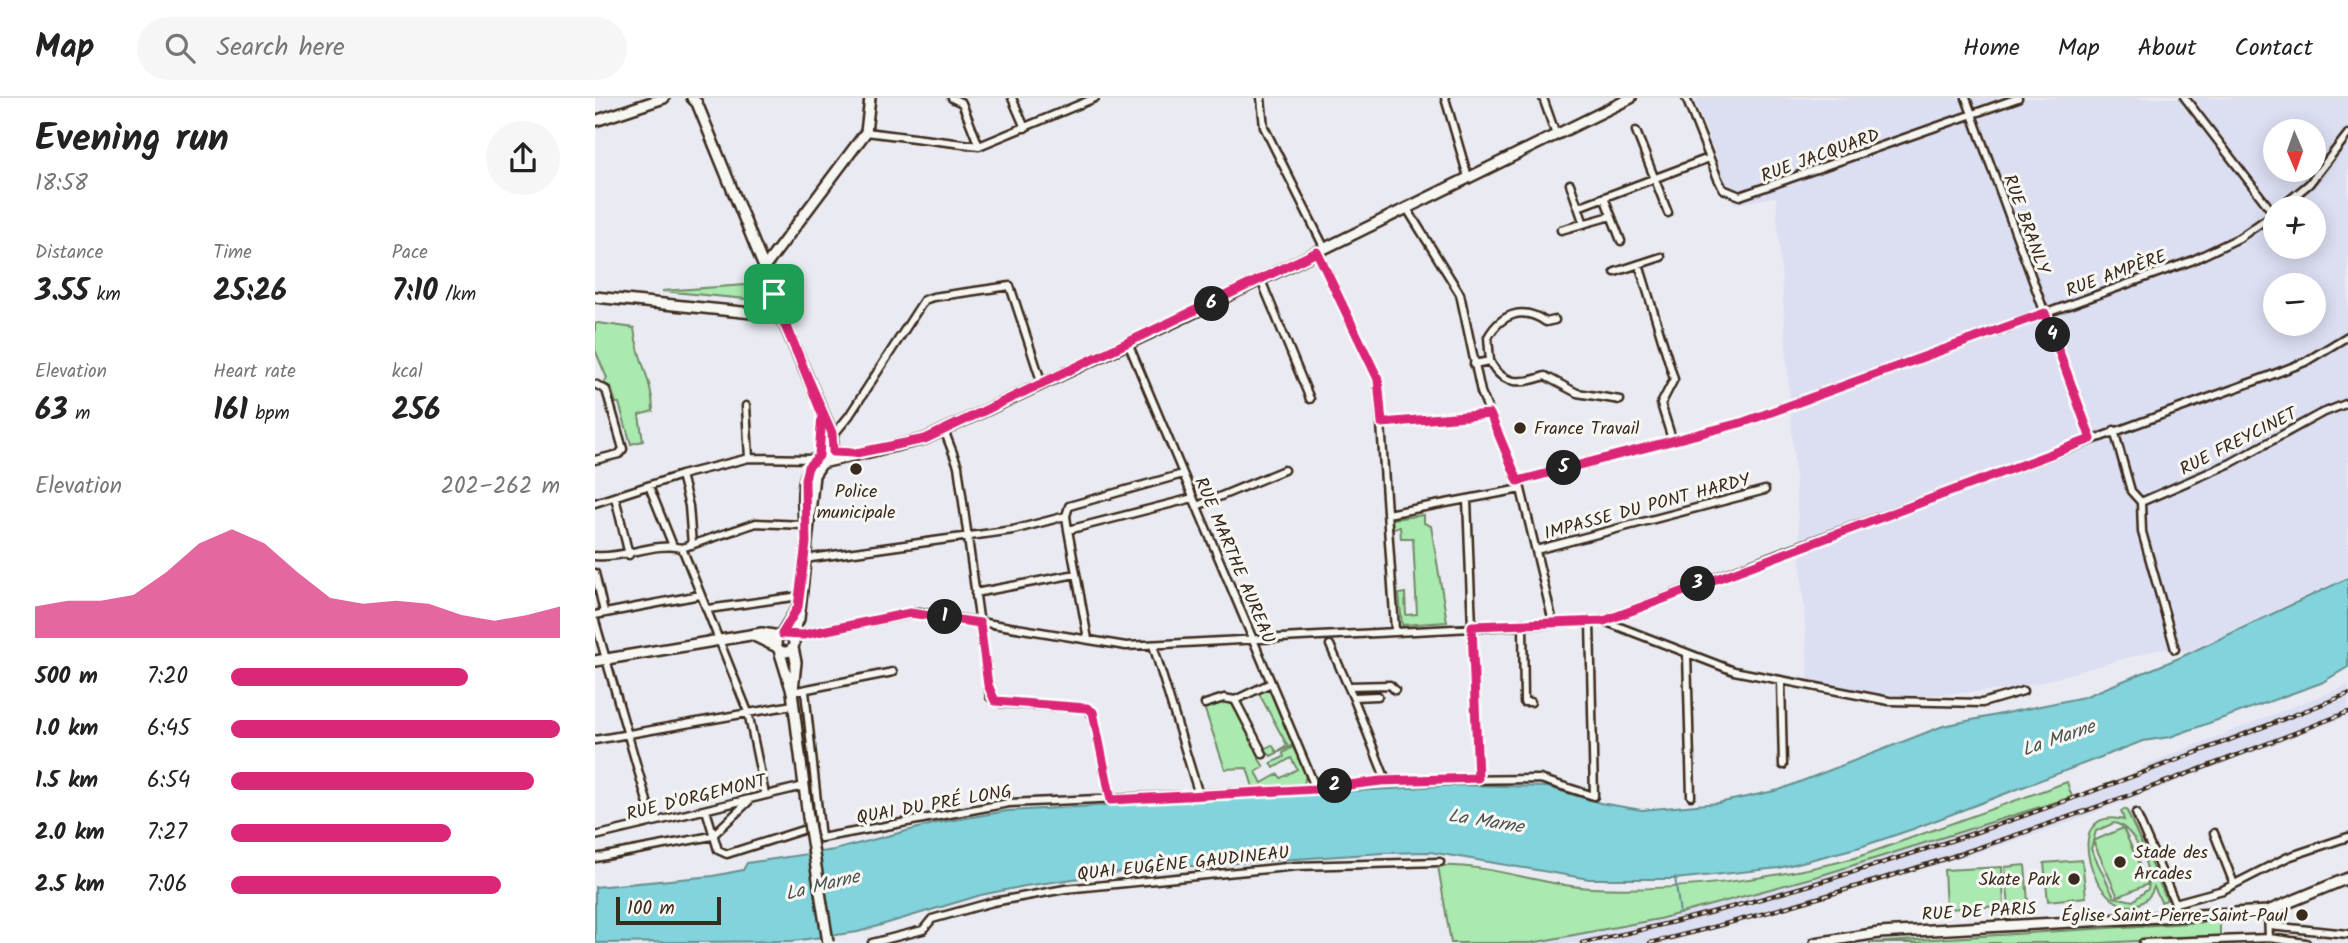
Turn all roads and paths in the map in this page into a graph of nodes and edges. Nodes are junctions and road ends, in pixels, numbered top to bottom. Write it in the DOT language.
graph roads {
  1 [pos="664,98"];
  2 [pos="870,98"];
  3 [pos="952,98"];
  4 [pos="1012,98"];
  5 [pos="1095,98"];
  6 [pos="1261,98"];
  7 [pos="1445,98"];
  8 [pos="1543,98"];
  9 [pos="1631,98"];
  10 [pos="1686,98"];
  11 [pos="1966,98"];
  12 [pos="2018,98"];
  13 [pos="2185,98"];
  14 [pos="694,99"];
  15 [pos="1972,115"];
  16 [pos="595,121"];
  17 [pos="1025,128"];
  18 [pos="1636,131"];
  19 [pos="866,132"];
  20 [pos="2348,134"];
  21 [pos="1556,135"];
  22 [pos="979,146"];
  23 [pos="1709,158"];
  24 [pos="1468,177"];
  25 [pos="1655,178"];
  26 [pos="1570,184"];
  27 [pos="2294,196"];
  28 [pos="1604,197"];
  29 [pos="2263,199"];
  30 [pos="1406,207"];
  31 [pos="1578,207"];
  32 [pos="1668,213"];
  33 [pos="1611,216"];
  34 [pos="2263,221"];
  35 [pos="1584,224"];
  36 [pos="1561,230"];
  37 [pos="1621,241"];
  38 [pos="1321,251"];
  39 [pos="1661,257"];
  40 [pos="1639,264"];
  41 [pos="764,268"];
  42 [pos="1615,272"];
  43 [pos="1261,280"];
  44 [pos="774,294"];
  45 [pos="595,297"];
  46 [pos="2045,313"];
  47 [pos="772,314"];
  48 [pos="1555,320"];
  49 [pos="783,321"];
  50 [pos="2348,337"];
  51 [pos="1128,343"];
  52 [pos="1490,360"];
  53 [pos="1474,365"];
  54 [pos="595,384"];
  55 [pos="1042,384"];
  56 [pos="1310,399"];
  57 [pos="1620,400"];
  58 [pos="2348,403"];
  59 [pos="746,406"];
  60 [pos="1490,414"];
  61 [pos="1382,423"];
  62 [pos="827,430"];
  63 [pos="944,430"];
  64 [pos="2114,430"];
  65 [pos="1672,439"];
  66 [pos="2091,439"];
  67 [pos="833,455"];
  68 [pos="816,457"];
  69 [pos="749,458"];
  70 [pos="595,460"];
  71 [pos="1284,470"];
  72 [pos="1183,474"];
  73 [pos="681,475"];
  74 [pos="1518,481"];
  75 [pos="649,486"];
  76 [pos="1521,489"];
  77 [pos="1765,490"];
  78 [pos="615,497"];
  79 [pos="1193,498"];
  80 [pos="1467,500"];
  81 [pos="2141,502"];
  82 [pos="595,503"];
  83 [pos="1196,506"];
  84 [pos="1387,514"];
  85 [pos="1066,516"];
  86 [pos="804,525"];
  87 [pos="1067,530"];
  88 [pos="968,537"];
  89 [pos="806,543"];
  90 [pos="692,545"];
  91 [pos="673,546"];
  92 [pos="682,548"];
  93 [pos="1536,550"];
  94 [pos="629,555"];
  95 [pos="595,556"];
  96 [pos="804,559"];
  97 [pos="595,573"];
  98 [pos="1076,574"];
  99 [pos="975,593"];
  100 [pos="700,595"];
  101 [pos="800,596"];
  102 [pos="708,609"];
  103 [pos="604,612"];
  104 [pos="595,615"];
  105 [pos="595,621"];
  106 [pos="1590,621"];
  107 [pos="1604,621"];
  108 [pos="1553,622"];
  109 [pos="980,623"];
  110 [pos="1523,623"];
  111 [pos="1472,626"];
  112 [pos="1395,630"];
  113 [pos="754,636"];
  114 [pos="786,636"];
  115 [pos="1252,638"];
  116 [pos="1088,639"];
  117 [pos="721,640"];
  118 [pos="1153,645"];
  119 [pos="1330,645"];
  120 [pos="778,648"];
  121 [pos="793,648"];
  122 [pos="2175,649"];
  123 [pos="1687,654"];
  124 [pos="607,659"];
  125 [pos="595,661"];
  126 [pos="893,672"];
  127 [pos="1781,680"];
  128 [pos="1271,683"];
  129 [pos="1348,686"];
  130 [pos="805,691"];
  131 [pos="1395,691"];
  132 [pos="2023,691"];
  133 [pos="792,692"];
  134 [pos="1378,696"];
  135 [pos="1353,697"];
  136 [pos="1235,700"];
  137 [pos="1531,702"];
  138 [pos="1205,704"];
  139 [pos="793,705"];
  140 [pos="748,712"];
  141 [pos="629,733"];
  142 [pos="595,740"];
  143 [pos="1263,754"];
  144 [pos="1783,765"];
  145 [pos="1478,778"];
  146 [pos="1386,780"];
  147 [pos="804,786"];
  148 [pos="1316,789"];
  149 [pos="765,794"];
  150 [pos="1199,795"];
  151 [pos="1691,796"];
  152 [pos="752,799"];
  153 [pos="1111,800"];
  154 [pos="706,810"];
  155 [pos="2136,813"];
  156 [pos="653,822"];
  157 [pos="820,825"];
  158 [pos="2214,833"];
  159 [pos="595,836"];
  160 [pos="712,836"];
  161 [pos="2348,837"];
  162 [pos="595,858"];
  163 [pos="1440,862"];
  164 [pos="2348,878"];
  165 [pos="2234,884"];
  166 [pos="2201,897"];
  167 [pos="2175,904"];
  168 [pos="2268,911"];
  169 [pos="2202,915"];
  170 [pos="2175,916"];
  171 [pos="2270,926"];
  172 [pos="2348,934"];
  173 [pos="2269,938"];
  174 [pos="828,942"];
  175 [pos="872,943"];
  176 [pos="1815,943"];
  177 [pos="2143,943"];
  178 [pos="2306,943"];
  1 -- 16 [label="main road"];
  2 -- 19 [label="main road"];
  3 -- 22 [label="street"];
  4 -- 17 [label="street"];
  5 -- 17 [label="street"];
  6 -- 38 [label="street"];
  7 -- 24 [label="street"];
  8 -- 21 [label="street"];
  9 -- 21 [label="main road"];
  10 -- 23 [label="street, RUE JACQUARD"];
  11 -- 15 [label="street, RUE BRANLY"];
  12 -- 15 [label="street, RUE JACQUARD"];
  13 -- 29 [label="street"];
  14 -- 41 [label="main road"];
  15 -- 23 [label="street, RUE JACQUARD"];
  15 -- 46 [label="street, RUE BRANLY"];
  17 -- 22 [label="street"];
  18 -- 25 [label="street"];
  19 -- 22 [label="street"];
  19 -- 41 [label="main road"];
  20 -- 27 [label="street"];
  21 -- 24 [label="main road"];
  23 -- 25 [label="street"];
  24 -- 30 [label="main road"];
  25 -- 28 [label="street"];
  25 -- 32 [label="street"];
  26 -- 31 [label="street"];
  28 -- 31 [label="street"];
  28 -- 33 [label="street"];
  30 -- 38 [label="main road"];
  30 -- 53 [label="street"];
  31 -- 35 [label="street"];
  33 -- 35 [label="street"];
  33 -- 37 [label="street"];
  34 -- 46 [label="street, RUE AMPÈRE"];
  35 -- 36 [label="street"];
  38 -- 43 [label="main road"];
  38 -- 61 [label="street"];
  39 -- 40 [label="street"];
  40 -- 42 [label="street"];
  40 -- 65 [label="street"];
  41 -- 44 [label="main road"];
  43 -- 51 [label="main road"];
  43 -- 56 [label="street"];
  44 -- 47 [label="main road"];
  44 -- 49 [label="main road"];
  45 -- 47 [label="main road"];
  46 -- 65 [label="street, RUE AMPÈRE"];
  46 -- 66 [label="street, RUE BRANLY"];
  47 -- 49 [label="main road"];
  48 -- 52 [label="street"];
  49 -- 62 [label="main road"];
  50 -- 64 [label="street"];
  51 -- 55 [label="main road"];
  51 -- 72 [label="street, RUE MARTHE AUREAU"];
  52 -- 53 [label="street"];
  52 -- 57 [label="street"];
  53 -- 60 [label="street"];
  54 -- 70 [label="street"];
  55 -- 62 [label="street"];
  55 -- 63 [label="main road"];
  58 -- 81 [label="street, RUE FREYCINET"];
  59 -- 69 [label="street"];
  60 -- 61 [label="street"];
  60 -- 74 [label="street"];
  61 -- 84 [label="street"];
  62 -- 67 [label="main road"];
  62 -- 68 [label="main road"];
  63 -- 67 [label="main road"];
  63 -- 88 [label="street"];
  64 -- 66 [label="street"];
  64 -- 81 [label="street"];
  65 -- 74 [label="street, RUE AMPÈRE"];
  66 -- 107 [label="street"];
  67 -- 68 [label="main road"];
  67 -- 89 [label="main road"];
  68 -- 69 [label="street"];
  68 -- 86 [label="main road"];
  69 -- 73 [label="street"];
  71 -- 83 [label="street"];
  72 -- 79 [label="street, RUE MARTHE AUREAU"];
  72 -- 85 [label="street"];
  73 -- 75 [label="street"];
  73 -- 90 [label="street"];
  74 -- 76 [label="street"];
  75 -- 78 [label="street"];
  75 -- 91 [label="street"];
  76 -- 80 [label="street"];
  76 -- 93 [label="street"];
  77 -- 93 [label="street, IMPASSE DU PONT HARDY"];
  78 -- 82 [label="street"];
  78 -- 94 [label="street"];
  79 -- 83 [label="street, RUE MARTHE AUREAU"];
  79 -- 87 [label="street"];
  80 -- 84 [label="street"];
  80 -- 111 [label="street"];
  81 -- 122 [label="street"];
  83 -- 115 [label="street, RUE MARTHE AUREAU"];
  84 -- 112 [label="street"];
  85 -- 87 [label="street"];
  85 -- 88 [label="street"];
  86 -- 89 [label="main road"];
  86 -- 90 [label="street"];
  87 -- 98 [label="street"];
  88 -- 96 [label="street"];
  88 -- 99 [label="street"];
  89 -- 96 [label="main road"];
  90 -- 92 [label="street"];
  91 -- 92 [label="street"];
  91 -- 94 [label="street"];
  92 -- 100 [label="street"];
  93 -- 108 [label="street"];
  94 -- 95 [label="street"];
  96 -- 101 [label="main road"];
  97 -- 103 [label="street"];
  98 -- 99 [label="street"];
  98 -- 116 [label="street"];
  99 -- 109 [label="street"];
  100 -- 102 [label="street"];
  100 -- 103 [label="street"];
  101 -- 102 [label="street"];
  101 -- 114 [label="main road"];
  102 -- 117 [label="street"];
  103 -- 104 [label="street"];
  105 -- 124 [label="street"];
  106 -- 107 [label="street"];
  106 -- 108 [label="street"];
  106 -- 145 [label="street, QUAI DU PRÉ LONG"];
  107 -- 123 [label="street"];
  108 -- 110 [label="street"];
  109 -- 114 [label="street"];
  109 -- 116 [label="street"];
  109 -- 153 [label="street"];
  110 -- 111 [label="street"];
  110 -- 137 [label="street"];
  111 -- 112 [label="street"];
  111 -- 145 [label="street"];
  112 -- 115 [label="street"];
  113 -- 114 [label="main road"];
  113 -- 117 [label="main road"];
  113 -- 120 [label="main road"];
  114 -- 120 [label="main road"];
  114 -- 121 [label="main road"];
  115 -- 118 [label="street"];
  115 -- 128 [label="street, RUE MARTHE AUREAU"];
  116 -- 118 [label="street"];
  117 -- 124 [label="main road"];
  117 -- 140 [label="street"];
  118 -- 150 [label="street"];
  119 -- 129 [label="street"];
  120 -- 121 [label="main road"];
  120 -- 133 [label="main road"];
  121 -- 133 [label="main road"];
  123 -- 127 [label="street"];
  123 -- 151 [label="street"];
  124 -- 125 [label="main road"];
  124 -- 141 [label="street"];
  126 -- 130 [label="street"];
  127 -- 132 [label="street"];
  127 -- 144 [label="street"];
  128 -- 136 [label="street"];
  128 -- 148 [label="street, RUE MARTHE AUREAU"];
  129 -- 131 [label="street"];
  129 -- 135 [label="street"];
  130 -- 133 [label="street"];
  130 -- 157 [label="street"];
  133 -- 139 [label="main road"];
  134 -- 135 [label="street"];
  135 -- 146 [label="street"];
  136 -- 138 [label="street"];
  136 -- 143 [label="street"];
  139 -- 140 [label="street"];
  139 -- 147 [label="main road"];
  140 -- 141 [label="street"];
  140 -- 149 [label="street"];
  141 -- 142 [label="street"];
  141 -- 156 [label="street"];
  145 -- 146 [label="street, QUAI DU PRÉ LONG"];
  146 -- 148 [label="street, QUAI DU PRÉ LONG"];
  147 -- 149 [label="street, RUE D'ORGEMONT"];
  147 -- 174 [label="main road, bridge"];
  148 -- 150 [label="street, QUAI DU PRÉ LONG"];
  149 -- 152 [label="street, RUE D'ORGEMONT"];
  150 -- 153 [label="street, QUAI DU PRÉ LONG"];
  152 -- 154 [label="street, RUE D'ORGEMONT"];
  152 -- 160 [label="street"];
  153 -- 157 [label="street, QUAI DU PRÉ LONG"];
  154 -- 156 [label="street, RUE D'ORGEMONT"];
  154 -- 160 [label="street"];
  155 -- 167 [label="street"];
  156 -- 159 [label="street, RUE D'ORGEMONT"];
  157 -- 160 [label="street"];
  158 -- 165 [label="street"];
  160 -- 162 [label="street"];
  161 -- 165 [label="street"];
  163 -- 175 [label="street, QUAI EUGÈNE GAUDINEAU"];
  164 -- 168 [label="main road, RUE DE PARIS"];
  165 -- 166 [label="street"];
  166 -- 167 [label="street"];
  166 -- 169 [label="street"];
  167 -- 170 [label="street"];
  168 -- 169 [label="main road, RUE DE PARIS"];
  168 -- 171 [label="street"];
  169 -- 170 [label="main road, RUE DE PARIS"];
  170 -- 176 [label="main road, RUE DE PARIS"];
  171 -- 172 [label="street"];
  171 -- 173 [label="street"];
  173 -- 177 [label="street"];
  173 -- 178 [label="street"];
}
